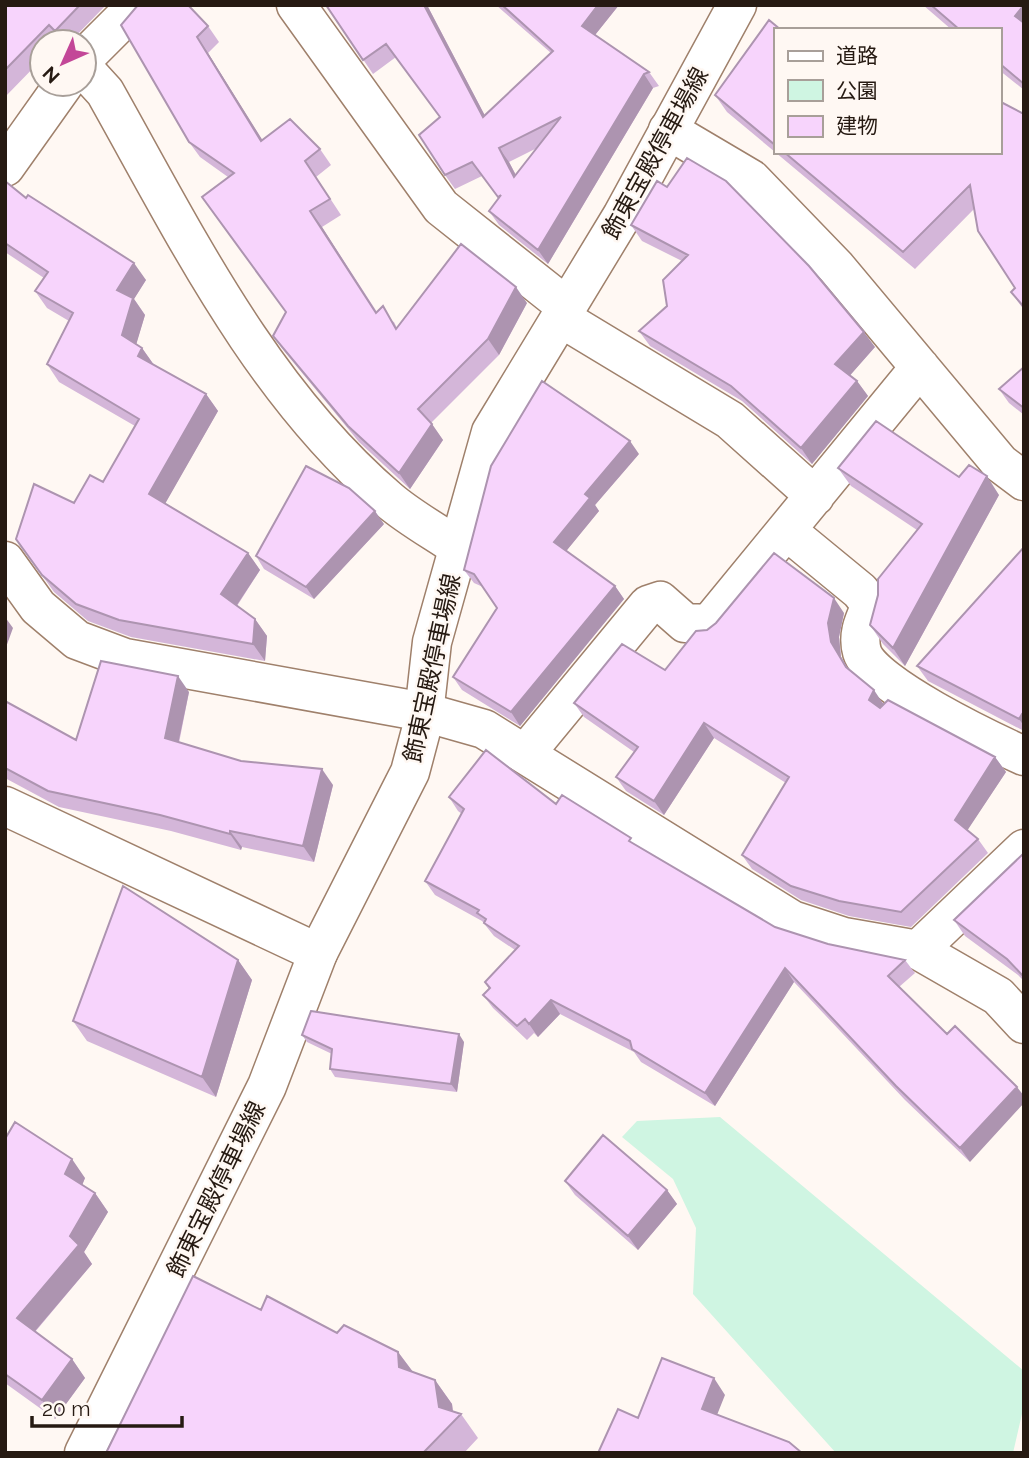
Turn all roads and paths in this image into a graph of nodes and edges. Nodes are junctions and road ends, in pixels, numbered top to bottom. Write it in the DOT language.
graph roads {
  1 [pos="137,5"];
  2 [pos="296,5"];
  3 [pos="737,5"];
  4 [pos="98,44"];
  5 [pos="98,84"];
  6 [pos="54,98"];
  7 [pos="668,130"];
  8 [pos="5,167"];
  9 [pos="564,313"];
  10 [pos="920,367"];
  11 [pos="1024,481"];
  12 [pos="815,496"];
  13 [pos="787,531"];
  14 [pos="459,548"];
  15 [pos="5,561"];
  16 [pos="424,712"];
  17 [pos="525,754"];
  18 [pos="1024,756"];
  19 [pos="5,806"];
  20 [pos="1024,849"];
  21 [pos="918,950"];
  22 [pos="318,953"];
  23 [pos="1024,1024"];
  24 [pos="84,1453"];
  1 -- 4 [label="street"];
  2 -- 9 [label="street"];
  3 -- 7 [label="street, 飾東宝殿停車場線"];
  5 -- 14 [label="street"];
  6 -- 8 [label="street"];
  7 -- 9 [label="street, 飾東宝殿停車場線"];
  7 -- 10 [label="street"];
  9 -- 12 [label="street"];
  9 -- 14 [label="street, 飾東宝殿停車場線"];
  10 -- 11 [label="street"];
  10 -- 12 [label="street"];
  12 -- 13 [label="street"];
  13 -- 17 [label="street"];
  13 -- 18 [label="street"];
  14 -- 16 [label="street, 飾東宝殿停車場線"];
  15 -- 16 [label="street"];
  16 -- 17 [label="street"];
  16 -- 22 [label="street, 飾東宝殿停車場線"];
  17 -- 21 [label="street"];
  19 -- 22 [label="street"];
  20 -- 21 [label="street"];
  21 -- 23 [label="street"];
  22 -- 24 [label="street, 飾東宝殿停車場線"];
}
